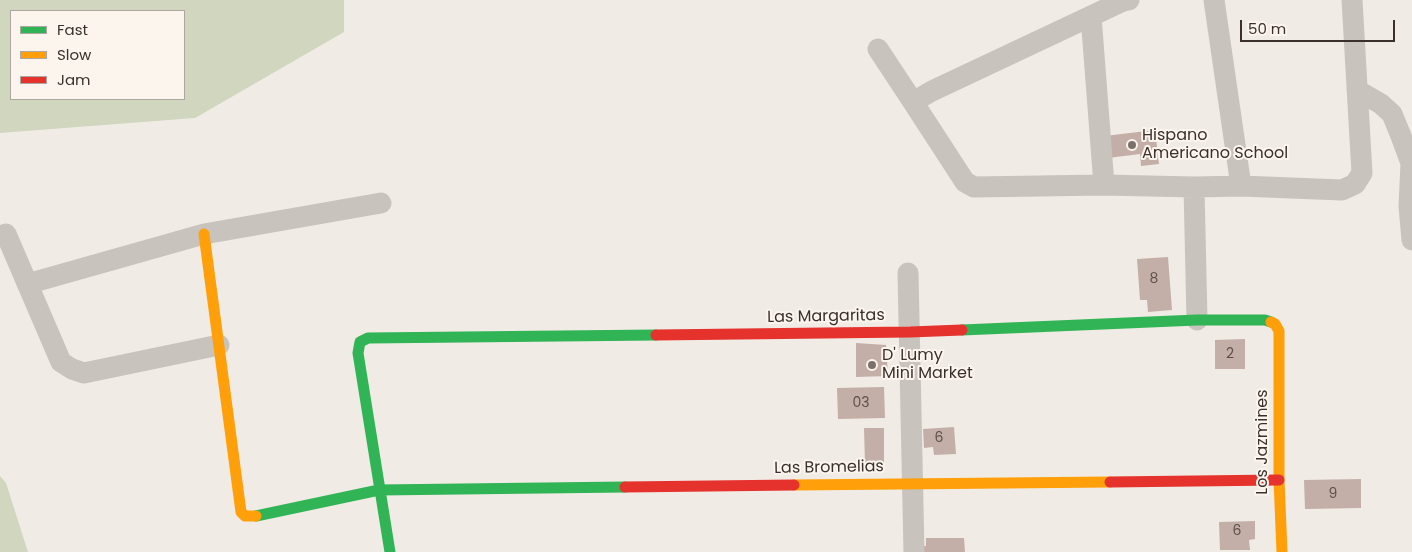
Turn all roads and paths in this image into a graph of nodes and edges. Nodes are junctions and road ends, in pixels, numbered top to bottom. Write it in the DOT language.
graph roads {
  1 [pos="1129,0"];
  2 [pos="1214,0"];
  3 [pos="1352,0"];
  4 [pos="1091,16"];
  5 [pos="878,49"];
  6 [pos="1357,90"];
  7 [pos="913,102"];
  8 [pos="1104,184"];
  9 [pos="1242,186"];
  10 [pos="1194,187"];
  11 [pos="381,203"];
  12 [pos="6,234"];
  13 [pos="204,234"];
  14 [pos="1412,240"];
  15 [pos="908,273"];
  16 [pos="27,284"];
  17 [pos="1198,320"];
  18 [pos="1279,331"];
  19 [pos="910,332"];
  20 [pos="219,345"];
  21 [pos="1279,480"];
  22 [pos="912,484"];
  23 [pos="379,490"];
  24 [pos="390,552"];
  25 [pos="914,552"];
  26 [pos="1282,552"];
  1 -- 4 [label="street"];
  2 -- 9 [label="street"];
  3 -- 6 [label="street"];
  4 -- 7 [label="street"];
  4 -- 8 [label="street"];
  5 -- 7 [label="street"];
  6 -- 9 [label="street"];
  6 -- 14 [label="street"];
  7 -- 8 [label="street"];
  8 -- 10 [label="street"];
  9 -- 10 [label="street"];
  10 -- 17 [label="street"];
  11 -- 13 [label="street"];
  12 -- 16 [label="street"];
  13 -- 16 [label="street"];
  13 -- 20 [label="street"];
  15 -- 19 [label="street"];
  16 -- 20 [label="street"];
  17 -- 18 [label="street, Las Margaritas"];
  17 -- 19 [label="street, Las Margaritas"];
  18 -- 21 [label="street, Los Jazmines"];
  19 -- 22 [label="street"];
  19 -- 23 [label="street, Las Margaritas"];
  20 -- 23 [label="street, Las Bromelias"];
  21 -- 22 [label="street, Las Bromelias"];
  21 -- 26 [label="street, Los Jazmines"];
  22 -- 23 [label="street, Las Bromelias"];
  22 -- 25 [label="street"];
  23 -- 24 [label="street"];
}
